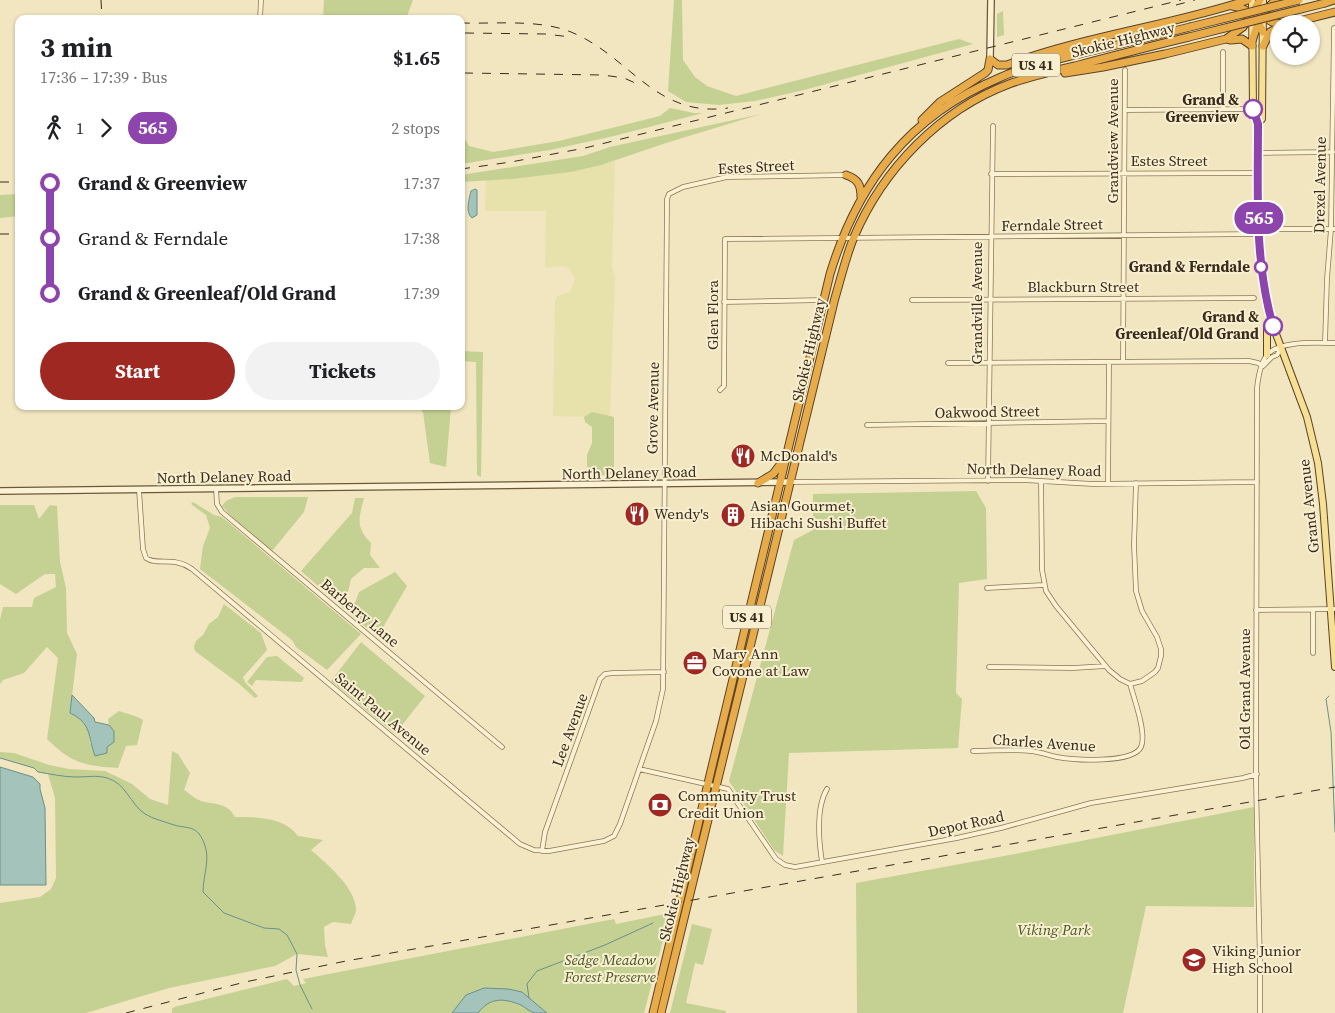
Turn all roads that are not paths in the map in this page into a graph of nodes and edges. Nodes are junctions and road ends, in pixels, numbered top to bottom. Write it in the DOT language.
graph roads {
  1 [pos="260,0"];
  2 [pos="991,0"];
  3 [pos="1248,0"];
  4 [pos="1276,0"];
  5 [pos="1298,0"];
  6 [pos="1334,0"];
  7 [pos="1229,6"];
  8 [pos="1255,6"];
  9 [pos="1335,12"];
  10 [pos="260,15"];
  11 [pos="1261,16"];
  12 [pos="1320,16"];
  13 [pos="1270,21"];
  14 [pos="1155,25"];
  15 [pos="1334,28"];
  16 [pos="1263,32"];
  17 [pos="1270,32"];
  18 [pos="1226,39"];
  19 [pos="1252,43"];
  20 [pos="1263,46"];
  21 [pos="1223,52"];
  22 [pos="990,58"];
  23 [pos="1125,70"];
  24 [pos="1000,77"];
  25 [pos="1025,78"];
  26 [pos="1253,109"];
  27 [pos="1126,110"];
  28 [pos="1223,110"];
  29 [pos="1258,124"];
  30 [pos="992,126"];
  31 [pos="900,144"];
  32 [pos="1334,152"];
  33 [pos="1258,153"];
  34 [pos="1125,172"];
  35 [pos="1258,173"];
  36 [pos="991,174"];
  37 [pos="846,175"];
  38 [pos="669,194"];
  39 [pos="861,198"];
  40 [pos="1333,229"];
  41 [pos="1259,232"];
  42 [pos="1124,236"];
  43 [pos="990,237"];
  44 [pos="842,238"];
  45 [pos="853,238"];
  46 [pos="725,239"];
  47 [pos="1123,298"];
  48 [pos="1254,298"];
  49 [pos="990,299"];
  50 [pos="824,300"];
  51 [pos="912,300"];
  52 [pos="724,302"];
  53 [pos="1271,317"];
  54 [pos="1325,343"];
  55 [pos="1335,343"];
  56 [pos="1281,348"];
  57 [pos="1267,355"];
  58 [pos="1109,362"];
  59 [pos="1123,362"];
  60 [pos="948,363"];
  61 [pos="989,363"];
  62 [pos="1263,366"];
  63 [pos="720,390"];
  64 [pos="1108,421"];
  65 [pos="988,423"];
  66 [pos="867,425"];
  67 [pos="786,456"];
  68 [pos="988,481"];
  69 [pos="1041,481"];
  70 [pos="791,482"];
  71 [pos="1257,482"];
  72 [pos="758,483"];
  73 [pos="780,483"];
  74 [pos="1108,484"];
  75 [pos="1136,484"];
  76 [pos="664,485"];
  77 [pos="216,489"];
  78 [pos="139,490"];
  79 [pos="0,491"];
  80 [pos="1043,584"];
  81 [pos="987,588"];
  82 [pos="1333,609"];
  83 [pos="1256,610"];
  84 [pos="1313,610"];
  85 [pos="1313,653"];
  86 [pos="1106,666"];
  87 [pos="989,667"];
  88 [pos="1335,667"];
  89 [pos="664,672"];
  90 [pos="1130,684"];
  91 [pos="502,747"];
  92 [pos="973,751"];
  93 [pos="639,769"];
  94 [pos="1257,774"];
  95 [pos="707,785"];
  96 [pos="717,786"];
  97 [pos="827,790"];
  98 [pos="542,851"];
  99 [pos="822,862"];
  100 [pos="653,1013"];
  101 [pos="661,1013"];
  102 [pos="1260,1013"];
  1 -- 10 [label="street"];
  2 -- 22 [label="street"];
  3 -- 7 [label="highway"];
  4 -- 11 [label="highway"];
  5 -- 24 [label="highway, Skokie Highway / US 41, bridge"];
  6 -- 25 [label="highway, Skokie Highway / US 41, bridge"];
  7 -- 8 [label="highway"];
  7 -- 14 [label="highway"];
  8 -- 11 [label="highway"];
  8 -- 18 [label="highway"];
  8 -- 19 [label="main road, Grand Avenue"];
  9 -- 12 [label="highway"];
  11 -- 13 [label="highway"];
  11 -- 16 [label="highway"];
  11 -- 19 [label="highway"];
  14 -- 22 [label="highway"];
  14 -- 24 [label="highway"];
  15 -- 32 [label="street, Drexel Avenue"];
  16 -- 20 [label="main road, Grand Avenue"];
  17 -- 20 [label="highway"];
  18 -- 19 [label="highway"];
  18 -- 25 [label="highway"];
  19 -- 26 [label="main road, Grand Avenue"];
  20 -- 29 [label="main road, Grand Avenue"];
  21 -- 28 [label="street"];
  22 -- 31 [label="highway"];
  23 -- 27 [label="street, Grandview Avenue"];
  24 -- 31 [label="highway, Skokie Highway / US 41"];
  25 -- 45 [label="highway, Skokie Highway / US 41"];
  26 -- 28 [label="street"];
  26 -- 29 [label="main road, Grand Avenue"];
  27 -- 28 [label="street"];
  27 -- 34 [label="street, Grandview Avenue"];
  29 -- 33 [label="main road, Grand Avenue"];
  30 -- 36 [label="street, Grandville Avenue"];
  31 -- 39 [label="highway, Skokie Highway / US 41"];
  32 -- 33 [label="street"];
  32 -- 40 [label="street, Drexel Avenue"];
  33 -- 35 [label="main road, Grand Avenue"];
  34 -- 35 [label="street, Estes Street"];
  34 -- 36 [label="street, Estes Street"];
  34 -- 42 [label="street, Grandview Avenue"];
  35 -- 41 [label="main road, Grand Avenue"];
  36 -- 43 [label="street, Grandville Avenue"];
  37 -- 38 [label="street, Estes Street"];
  37 -- 39 [label="highway"];
  38 -- 76 [label="street, Grove Avenue"];
  39 -- 44 [label="highway, Skokie Highway / US 41"];
  40 -- 41 [label="street, Ferndale Street"];
  40 -- 54 [label="street, Drexel Avenue"];
  41 -- 42 [label="street, Ferndale Street"];
  41 -- 53 [label="main road, Grand Avenue"];
  42 -- 43 [label="street, Ferndale Street"];
  42 -- 47 [label="street, Grandview Avenue"];
  43 -- 45 [label="street, Ferndale Street"];
  43 -- 49 [label="street, Grandville Avenue"];
  44 -- 45 [label="street, Ferndale Street"];
  44 -- 46 [label="street, Ferndale Street"];
  44 -- 50 [label="highway, Skokie Highway / US 41"];
  45 -- 70 [label="highway, Skokie Highway / US 41"];
  46 -- 52 [label="street, Glen Flora"];
  47 -- 48 [label="street, Blackburn Street"];
  47 -- 49 [label="street, Blackburn Street"];
  47 -- 59 [label="street, Grandview Avenue"];
  49 -- 51 [label="street, Blackburn Street"];
  49 -- 61 [label="street, Grandville Avenue"];
  50 -- 52 [label="street"];
  50 -- 67 [label="highway, Skokie Highway / US 41"];
  52 -- 63 [label="street, Glen Flora"];
  53 -- 56 [label="main road, Grand Avenue"];
  53 -- 57 [label="main road"];
  54 -- 55 [label="street"];
  54 -- 56 [label="street"];
  56 -- 57 [label="street"];
  56 -- 62 [label="street"];
  56 -- 82 [label="main road, Grand Avenue"];
  57 -- 62 [label="street"];
  58 -- 59 [label="street"];
  58 -- 61 [label="street"];
  58 -- 64 [label="street"];
  59 -- 62 [label="street"];
  60 -- 61 [label="street"];
  61 -- 65 [label="street, Grandville Avenue"];
  62 -- 71 [label="street, Old Grand Avenue"];
  64 -- 65 [label="street, Oakwood Street"];
  64 -- 74 [label="street"];
  65 -- 66 [label="street, Oakwood Street"];
  65 -- 68 [label="street, Grandville Avenue"];
  67 -- 72 [label="highway"];
  67 -- 73 [label="highway, Skokie Highway / US 41"];
  68 -- 69 [label="street, North Delaney Road"];
  68 -- 70 [label="street, North Delaney Road"];
  69 -- 74 [label="street, North Delaney Road"];
  69 -- 80 [label="street"];
  70 -- 73 [label="street, North Delaney Road"];
  70 -- 96 [label="highway, Skokie Highway / US 41"];
  71 -- 75 [label="street, North Delaney Road"];
  71 -- 83 [label="street, Old Grand Avenue"];
  72 -- 73 [label="street, North Delaney Road"];
  72 -- 76 [label="street, North Delaney Road"];
  73 -- 95 [label="highway, Skokie Highway / US 41"];
  74 -- 75 [label="street, North Delaney Road"];
  75 -- 90 [label="street"];
  76 -- 77 [label="street, North Delaney Road"];
  76 -- 89 [label="street, Grove Avenue"];
  77 -- 78 [label="street, North Delaney Road"];
  77 -- 91 [label="street, Barberry Lane"];
  78 -- 79 [label="street, North Delaney Road"];
  78 -- 98 [label="street, Saint Paul Avenue"];
  80 -- 81 [label="street"];
  80 -- 86 [label="street"];
  82 -- 84 [label="street"];
  82 -- 88 [label="main road, Grand Avenue"];
  83 -- 84 [label="street"];
  83 -- 94 [label="street, Old Grand Avenue"];
  84 -- 85 [label="street"];
  86 -- 87 [label="street"];
  86 -- 90 [label="street"];
  89 -- 93 [label="street, Grove Avenue"];
  89 -- 98 [label="street, Lee Avenue"];
  90 -- 92 [label="street, Charles Avenue"];
  93 -- 95 [label="street"];
  93 -- 98 [label="street"];
  94 -- 99 [label="street, Depot Road"];
  94 -- 102 [label="street, Old Grand Avenue"];
  95 -- 96 [label="street"];
  95 -- 100 [label="highway, Skokie Highway / US 41"];
  96 -- 99 [label="street, Depot Road"];
  96 -- 101 [label="highway, Skokie Highway / US 41"];
  97 -- 99 [label="street"];
}
